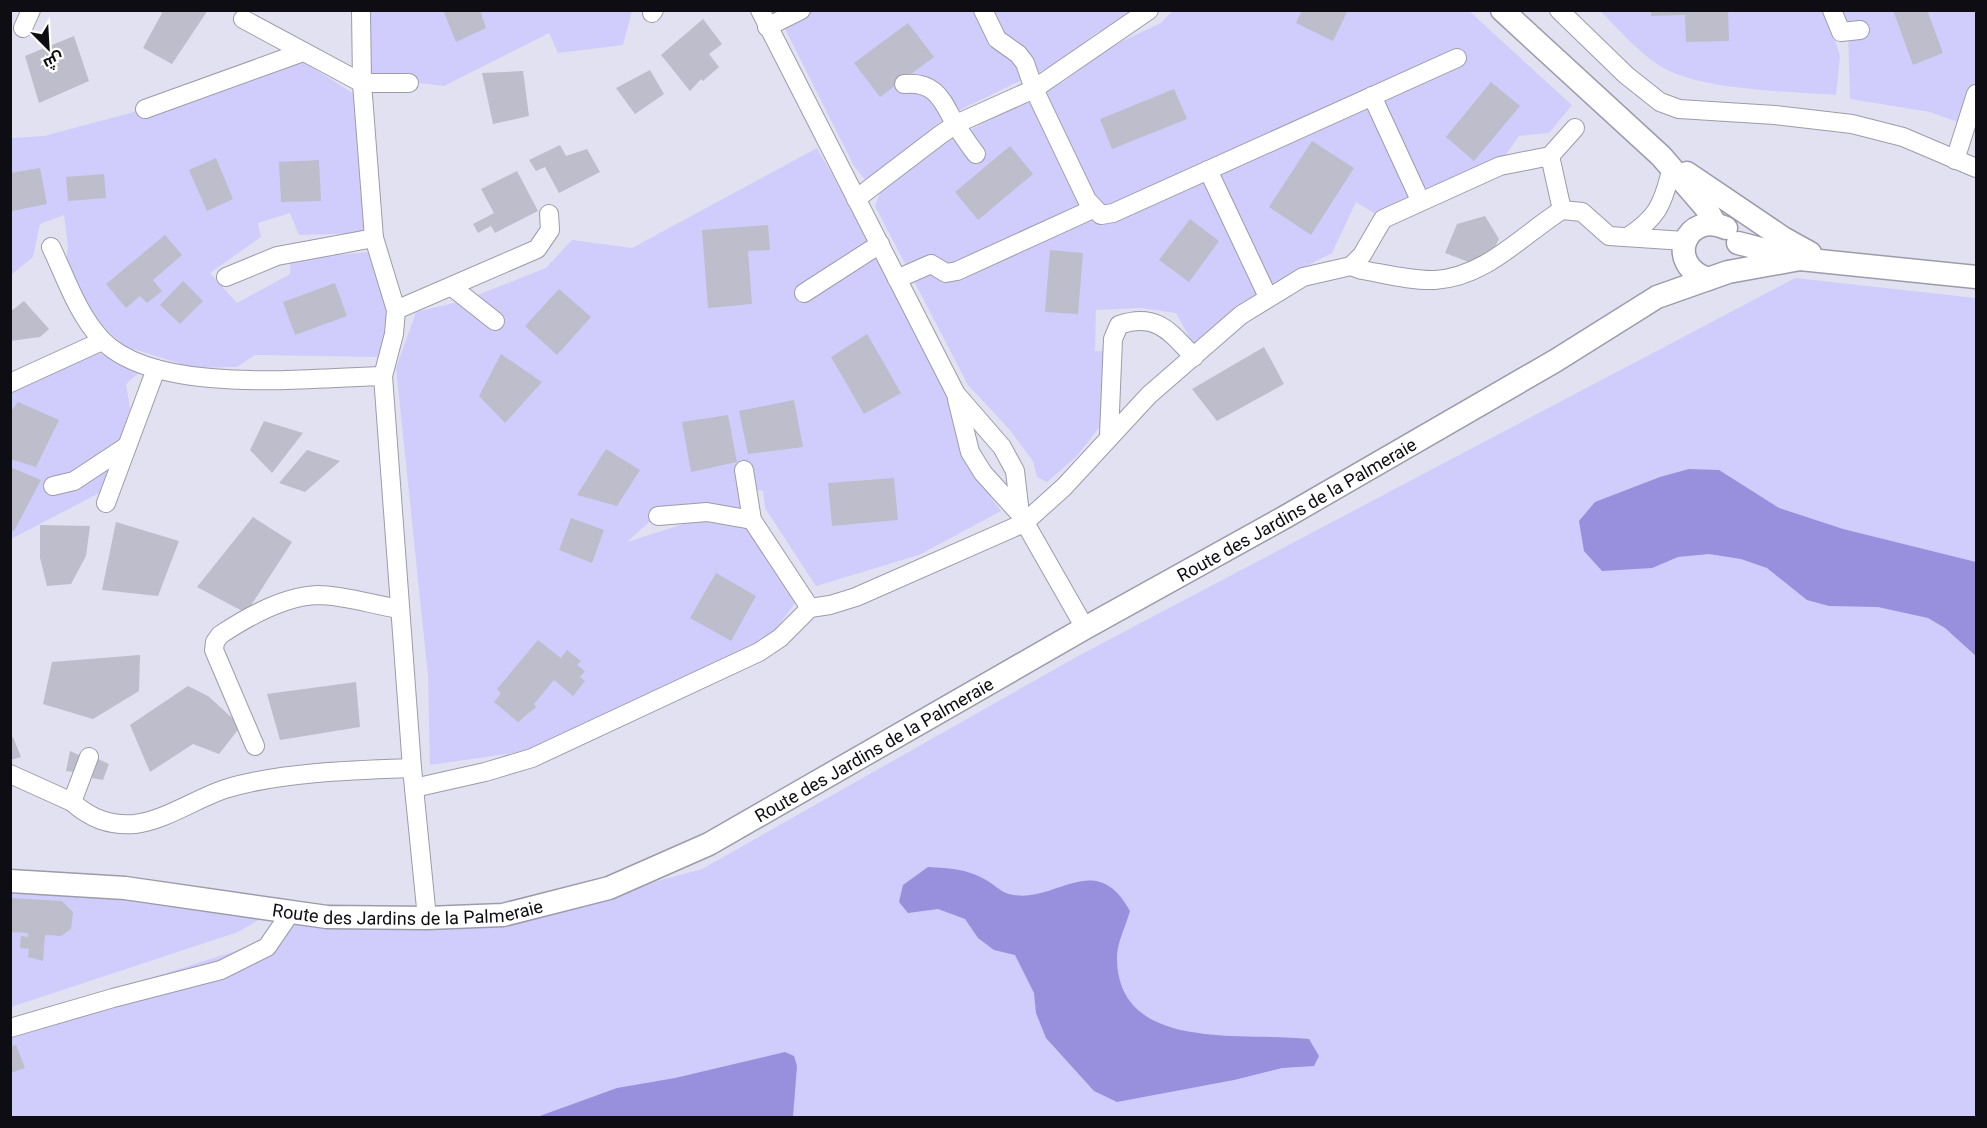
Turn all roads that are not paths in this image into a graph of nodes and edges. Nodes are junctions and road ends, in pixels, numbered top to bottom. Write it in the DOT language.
graph roads {
  1 [pos="31,10"];
  2 [pos="361,10"];
  3 [pos="801,10"];
  4 [pos="983,10"];
  5 [pos="1149,10"];
  6 [pos="1502,10"];
  7 [pos="1559,10"];
  8 [pos="1832,10"];
  9 [pos="243,19"];
  10 [pos="764,19"];
  11 [pos="23,28"];
  12 [pos="1860,30"];
  13 [pos="303,52"];
  14 [pos="1457,58"];
  15 [pos="362,83"];
  16 [pos="409,83"];
  17 [pos="904,84"];
  18 [pos="1034,89"];
  19 [pos="1977,94"];
  20 [pos="1372,96"];
  21 [pos="145,109"];
  22 [pos="956,124"];
  23 [pos="1575,128"];
  24 [pos="976,154"];
  25 [pos="1550,156"];
  26 [pos="1955,160"];
  27 [pos="1665,166"];
  28 [pos="1977,168"];
  29 [pos="1208,170"];
  30 [pos="856,198"];
  31 [pos="1420,200"];
  32 [pos="1093,209"];
  33 [pos="1562,210"];
  34 [pos="549,213"];
  35 [pos="1629,236"];
  36 [pos="374,238"];
  37 [pos="1694,238"];
  38 [pos="1738,243"];
  39 [pos="880,244"];
  40 [pos="51,247"];
  41 [pos="1800,259"];
  42 [pos="1825,261"];
  43 [pos="1351,266"];
  44 [pos="1718,276"];
  45 [pos="226,277"];
  46 [pos="1977,277"];
  47 [pos="897,279"];
  48 [pos="452,287"];
  49 [pos="804,293"];
  50 [pos="1268,297"];
  51 [pos="1657,297"];
  52 [pos="396,310"];
  53 [pos="495,321"];
  54 [pos="102,341"];
  55 [pos="1194,357"];
  56 [pos="156,369"];
  57 [pos="383,376"];
  58 [pos="10,383"];
  59 [pos="956,394"];
  60 [pos="1109,435"];
  61 [pos="127,446"];
  62 [pos="744,470"];
  63 [pos="53,486"];
  64 [pos="106,503"];
  65 [pos="658,516"];
  66 [pos="1022,518"];
  67 [pos="752,520"];
  68 [pos="810,608"];
  69 [pos="400,609"];
  70 [pos="1085,628"];
  71 [pos="255,746"];
  72 [pos="89,757"];
  73 [pos="412,768"];
  74 [pos="10,774"];
  75 [pos="414,788"];
  76 [pos="72,802"];
  77 [pos="10,881"];
  78 [pos="291,912"];
  79 [pos="427,918"];
  80 [pos="10,1028"];
  1 -- 11 [label="street"];
  2 -- 15 [label="street"];
  3 -- 10 [label="street"];
  4 -- 18 [label="street"];
  5 -- 18 [label="street"];
  6 -- 27 [label="street"];
  7 -- 26 [label="street"];
  8 -- 12 [label="street"];
  9 -- 13 [label="street"];
  10 -- 30 [label="street"];
  13 -- 15 [label="street"];
  13 -- 21 [label="street"];
  14 -- 20 [label="street"];
  15 -- 16 [label="street"];
  15 -- 36 [label="street"];
  17 -- 22 [label="street"];
  18 -- 22 [label="street"];
  18 -- 32 [label="street"];
  19 -- 26 [label="street"];
  20 -- 29 [label="street"];
  20 -- 31 [label="street"];
  22 -- 24 [label="street"];
  22 -- 30 [label="street"];
  23 -- 25 [label="street"];
  25 -- 31 [label="street"];
  25 -- 33 [label="street"];
  26 -- 28 [label="street"];
  27 -- 35 [label="street"];
  27 -- 37 [label="street"];
  27 -- 42 [label="street"];
  29 -- 32 [label="street"];
  29 -- 50 [label="street"];
  30 -- 39 [label="street"];
  31 -- 43 [label="street"];
  32 -- 47 [label="street"];
  33 -- 35 [label="street"];
  33 -- 43 [label="street"];
  34 -- 48 [label="street"];
  35 -- 37 [label="street"];
  36 -- 45 [label="street"];
  36 -- 52 [label="street"];
  37 -- 38 [label="street, Route des Jardins de la Palmeraie"];
  37 -- 44 [label="street"];
  37 -- 51 [label="street, Route des Jardins de la Palmeraie"];
  38 -- 41 [label="street, Route des Jardins de la Palmeraie"];
  38 -- 44 [label="street"];
  39 -- 47 [label="street"];
  39 -- 49 [label="street"];
  40 -- 54 [label="street"];
  41 -- 42 [label="street, Route des Jardins de la Palmeraie"];
  41 -- 44 [label="street, Route des Jardins de la Palmeraie"];
  42 -- 46 [label="street, Route des Jardins de la Palmeraie"];
  43 -- 50 [label="street"];
  44 -- 51 [label="street, Route des Jardins de la Palmeraie"];
  47 -- 59 [label="street"];
  48 -- 52 [label="street"];
  48 -- 53 [label="street"];
  50 -- 55 [label="street"];
  51 -- 70 [label="street, Route des Jardins de la Palmeraie"];
  52 -- 57 [label="street"];
  54 -- 56 [label="street"];
  54 -- 58 [label="street"];
  55 -- 60 [label="street"];
  55 -- 60 [label="street"];
  56 -- 57 [label="street"];
  56 -- 61 [label="street"];
  57 -- 69 [label="street"];
  59 -- 66 [label="street"];
  59 -- 66 [label="street"];
  60 -- 66 [label="street"];
  61 -- 63 [label="street"];
  61 -- 64 [label="street"];
  62 -- 67 [label="street"];
  65 -- 67 [label="street"];
  66 -- 68 [label="street"];
  66 -- 70 [label="street"];
  67 -- 68 [label="street"];
  68 -- 75 [label="street"];
  69 -- 71 [label="street"];
  69 -- 73 [label="street"];
  70 -- 79 [label="street, Route des Jardins de la Palmeraie"];
  72 -- 76 [label="street"];
  73 -- 75 [label="street"];
  73 -- 76 [label="street"];
  74 -- 76 [label="street"];
  75 -- 79 [label="street"];
  77 -- 78 [label="street, Route des Jardins de la Palmeraie"];
  78 -- 79 [label="street, Route des Jardins de la Palmeraie"];
  78 -- 80 [label="street"];
}
